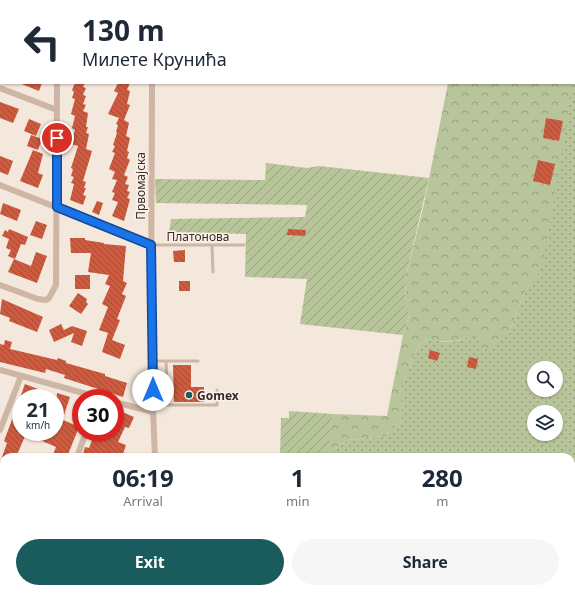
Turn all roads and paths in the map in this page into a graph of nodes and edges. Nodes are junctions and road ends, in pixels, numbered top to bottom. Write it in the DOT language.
graph roads {
  1 [pos="57,84"];
  2 [pos="152,84"];
  3 [pos="0,88"];
  4 [pos="57,110"];
  5 [pos="0,185"];
  6 [pos="57,207"];
  7 [pos="151,245"];
  8 [pos="212,245"];
  9 [pos="244,245"];
  10 [pos="213,272"];
  11 [pos="0,285"];
  12 [pos="152,361"];
  13 [pos="166,361"];
  14 [pos="198,361"];
  15 [pos="0,370"];
  16 [pos="21,376"];
  17 [pos="167,382"];
  18 [pos="72,390"];
  19 [pos="217,390"];
  20 [pos="124,404"];
  21 [pos="153,405"];
  22 [pos="153,412"];
  23 [pos="0,430"];
  24 [pos="83,441"];
  25 [pos="78,453"];
  26 [pos="155,453"];
  1 -- 4 [label="street"];
  2 -- 7 [label="street, Првомајска"];
  3 -- 4 [label="street"];
  4 -- 6 [label="street"];
  5 -- 6 [label="street"];
  6 -- 7 [label="street"];
  6 -- 11 [label="street"];
  7 -- 8 [label="lane, Платонова"];
  7 -- 12 [label="street, Првомајска"];
  8 -- 9 [label="lane, Платонова"];
  8 -- 10 [label="lane"];
  12 -- 13 [label="lane"];
  12 -- 21 [label="street, Првомајска"];
  13 -- 14 [label="lane"];
  13 -- 17 [label="lane"];
  15 -- 16 [label="street"];
  16 -- 18 [label="street"];
  16 -- 23 [label="street"];
  19 -- 21 [label="lane"];
  20 -- 22 [label="street"];
  21 -- 22 [label="street, Првомајска"];
  22 -- 26 [label="street, Првомајска"];
  24 -- 25 [label="street"];
}
